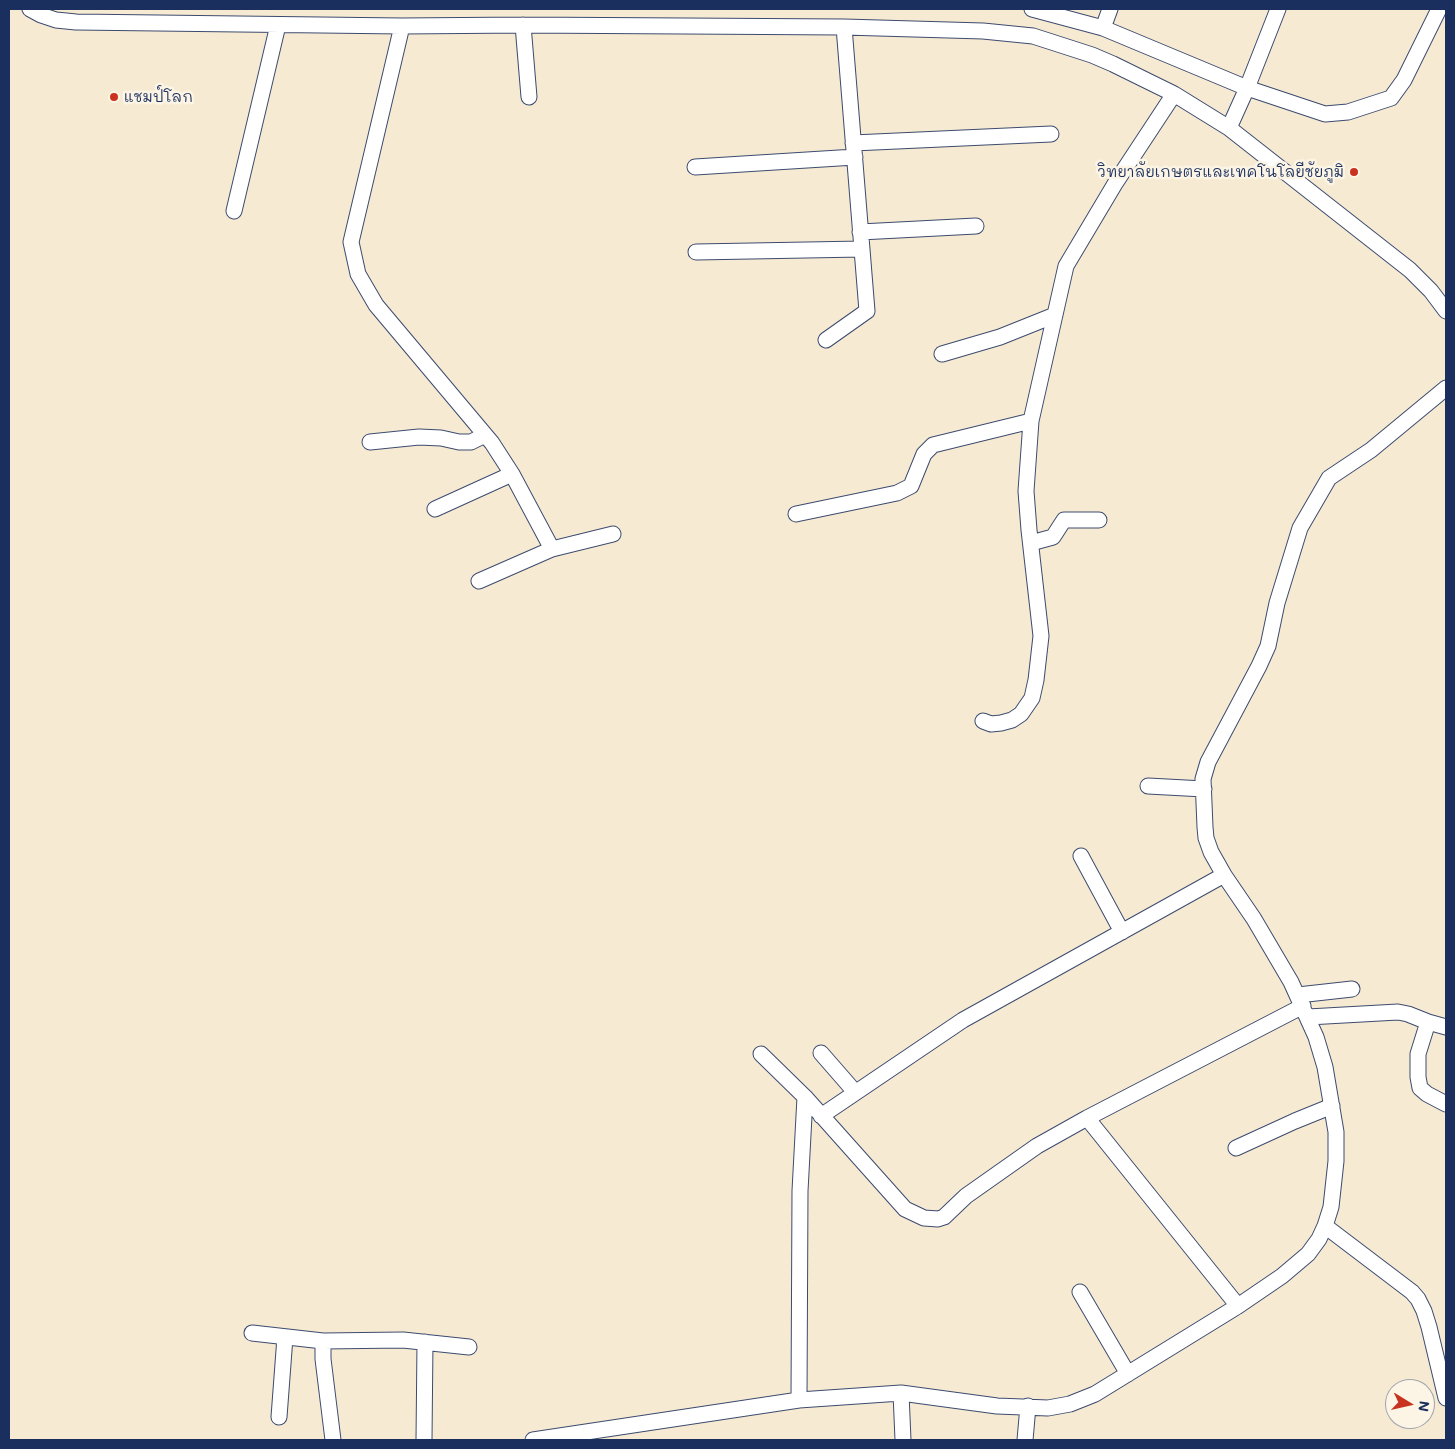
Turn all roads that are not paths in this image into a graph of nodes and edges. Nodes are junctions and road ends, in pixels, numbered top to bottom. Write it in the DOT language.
graph roads {
  1 [pos="30,9"];
  2 [pos="1032,9"];
  3 [pos="1110,9"];
  4 [pos="1278,9"];
  5 [pos="1438,9"];
  6 [pos="278,25"];
  7 [pos="524,25"];
  8 [pos="402,26"];
  9 [pos="844,28"];
  10 [pos="1103,28"];
  11 [pos="1248,88"];
  12 [pos="1174,94"];
  13 [pos="529,97"];
  14 [pos="1229,128"];
  15 [pos="1051,134"];
  16 [pos="854,150"];
  17 [pos="695,167"];
  18 [pos="234,211"];
  19 [pos="976,226"];
  20 [pos="860,232"];
  21 [pos="862,249"];
  22 [pos="696,252"];
  23 [pos="1446,311"];
  24 [pos="1055,315"];
  25 [pos="826,340"];
  26 [pos="942,354"];
  27 [pos="1446,388"];
  28 [pos="1031,421"];
  29 [pos="485,435"];
  30 [pos="370,442"];
  31 [pos="512,474"];
  32 [pos="435,509"];
  33 [pos="796,514"];
  34 [pos="1099,520"];
  35 [pos="613,534"];
  36 [pos="1031,543"];
  37 [pos="552,549"];
  38 [pos="479,581"];
  39 [pos="983,721"];
  40 [pos="1148,786"];
  41 [pos="1204,789"];
  42 [pos="1081,856"];
  43 [pos="1224,875"];
  44 [pos="1122,932"];
  45 [pos="1352,988"];
  46 [pos="1303,1006"];
  47 [pos="1428,1022"];
  48 [pos="1446,1027"];
  49 [pos="821,1052"];
  50 [pos="761,1054"];
  51 [pos="855,1092"];
  52 [pos="804,1097"];
  53 [pos="1446,1104"];
  54 [pos="1332,1106"];
  55 [pos="821,1116"];
  56 [pos="1087,1118"];
  57 [pos="1236,1148"];
  58 [pos="1325,1226"];
  59 [pos="1080,1292"];
  60 [pos="1238,1306"];
  61 [pos="252,1333"];
  62 [pos="285,1337"];
  63 [pos="323,1341"];
  64 [pos="424,1342"];
  65 [pos="469,1347"];
  66 [pos="1128,1374"];
  67 [pos="901,1393"];
  68 [pos="1446,1398"];
  69 [pos="798,1400"];
  70 [pos="1028,1406"];
  71 [pos="279,1417"];
  72 [pos="588,1436"];
  73 [pos="333,1440"];
  74 [pos="424,1440"];
  75 [pos="533,1440"];
  76 [pos="903,1440"];
  77 [pos="1025,1440"];
  1 -- 6 [label="street"];
  2 -- 10 [label="street"];
  3 -- 10 [label="street"];
  4 -- 11 [label="street"];
  5 -- 11 [label="street"];
  6 -- 8 [label="street"];
  6 -- 18 [label="street"];
  7 -- 8 [label="street"];
  7 -- 9 [label="street"];
  7 -- 13 [label="street"];
  8 -- 29 [label="street"];
  9 -- 12 [label="street"];
  9 -- 16 [label="street"];
  10 -- 11 [label="street"];
  11 -- 14 [label="street"];
  12 -- 14 [label="street"];
  12 -- 24 [label="street"];
  14 -- 23 [label="street"];
  15 -- 16 [label="street"];
  16 -- 17 [label="street"];
  16 -- 20 [label="street"];
  19 -- 20 [label="street"];
  20 -- 21 [label="street"];
  21 -- 22 [label="street"];
  21 -- 25 [label="street"];
  24 -- 26 [label="street"];
  24 -- 28 [label="street"];
  27 -- 41 [label="street"];
  28 -- 33 [label="street"];
  28 -- 36 [label="street"];
  29 -- 30 [label="street"];
  29 -- 31 [label="street"];
  31 -- 32 [label="street"];
  31 -- 37 [label="street"];
  34 -- 36 [label="street"];
  35 -- 37 [label="street"];
  36 -- 39 [label="street"];
  37 -- 38 [label="street"];
  40 -- 41 [label="street"];
  41 -- 43 [label="street"];
  42 -- 44 [label="street"];
  43 -- 44 [label="street"];
  43 -- 46 [label="street"];
  44 -- 51 [label="street"];
  45 -- 46 [label="street"];
  46 -- 47 [label="street"];
  46 -- 54 [label="street"];
  46 -- 56 [label="street"];
  47 -- 48 [label="street"];
  47 -- 53 [label="street"];
  49 -- 51 [label="street"];
  50 -- 52 [label="street"];
  51 -- 55 [label="street"];
  52 -- 55 [label="street"];
  52 -- 69 [label="street"];
  54 -- 57 [label="street"];
  54 -- 58 [label="street"];
  55 -- 56 [label="street"];
  56 -- 60 [label="street"];
  58 -- 60 [label="street"];
  58 -- 68 [label="street"];
  59 -- 66 [label="street"];
  60 -- 66 [label="street"];
  61 -- 62 [label="street"];
  62 -- 63 [label="street"];
  62 -- 71 [label="street"];
  63 -- 64 [label="street"];
  63 -- 73 [label="street"];
  64 -- 65 [label="street"];
  64 -- 74 [label="street"];
  66 -- 70 [label="street"];
  67 -- 69 [label="street"];
  67 -- 70 [label="street"];
  67 -- 76 [label="street"];
  69 -- 72 [label="street"];
  70 -- 77 [label="street"];
  72 -- 75 [label="street"];
}
